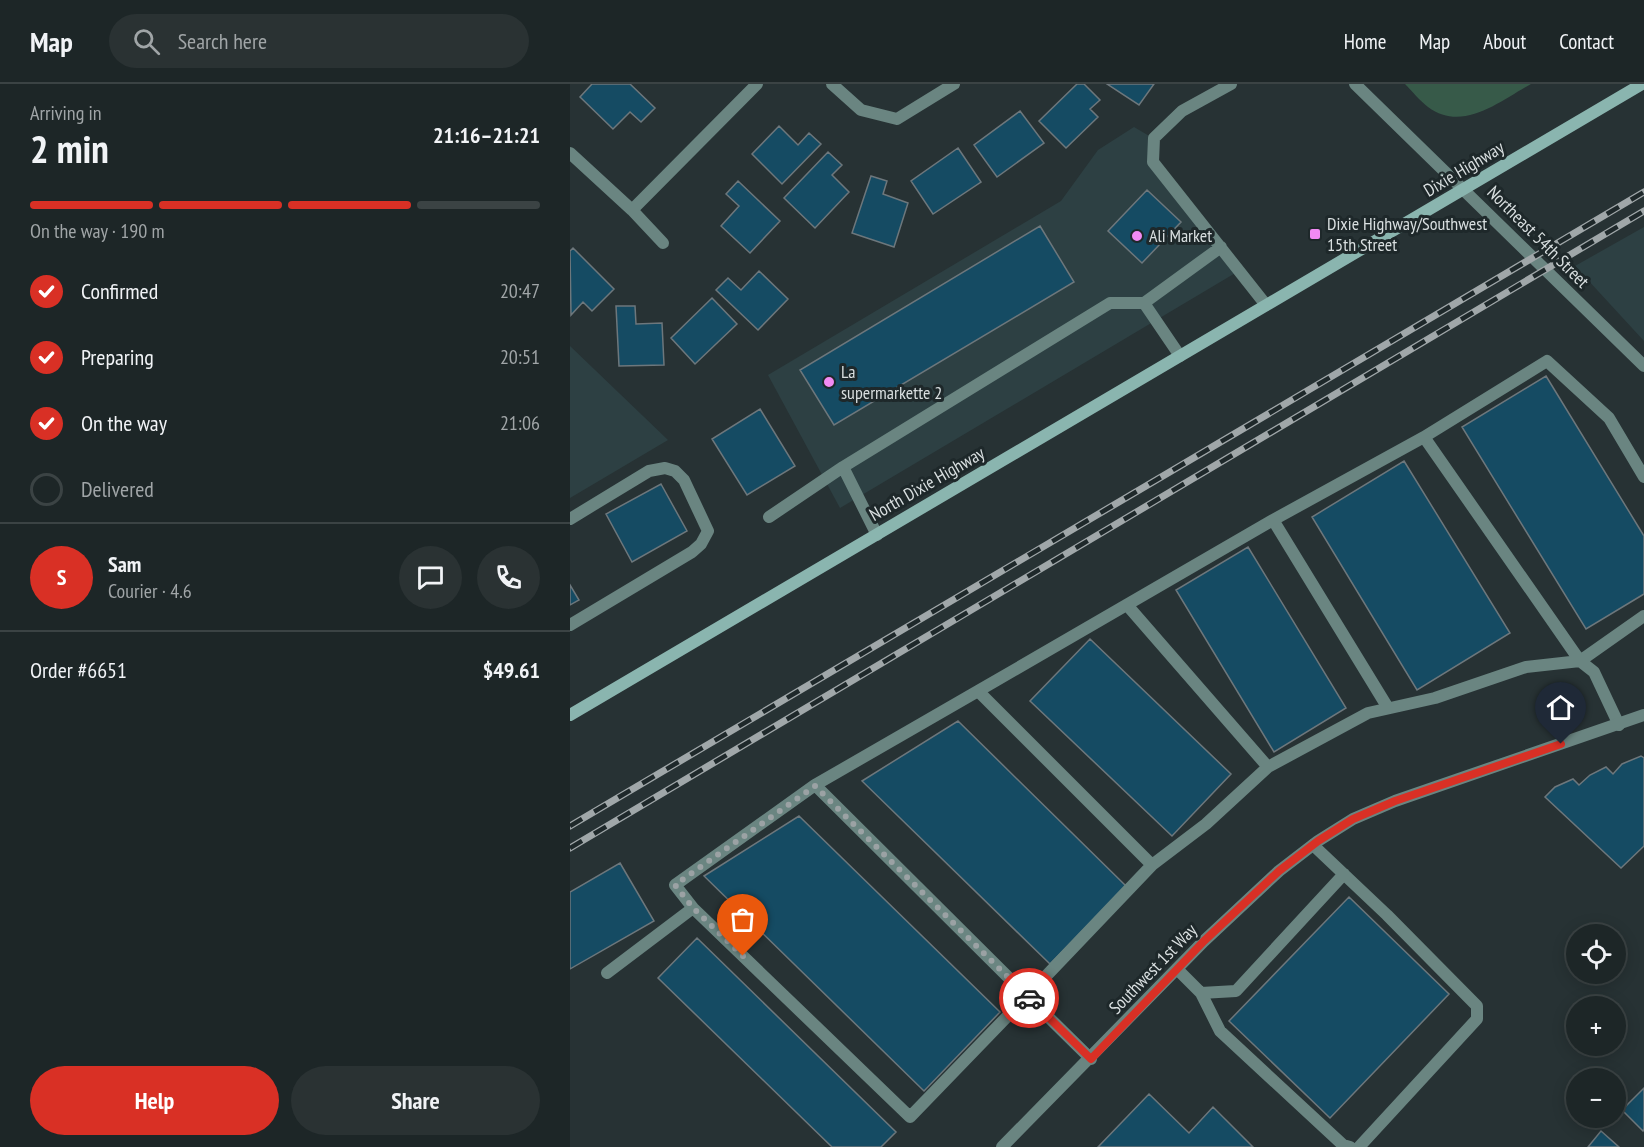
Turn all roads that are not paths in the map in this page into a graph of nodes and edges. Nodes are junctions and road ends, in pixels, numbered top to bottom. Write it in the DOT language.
graph roads {
  1 [pos="757,84"];
  2 [pos="832,84"];
  3 [pos="954,84"];
  4 [pos="1231,84"];
  5 [pos="1355,84"];
  6 [pos="1642,84"];
  7 [pos="570,153"];
  8 [pos="1464,190"];
  9 [pos="632,210"];
  10 [pos="663,243"];
  11 [pos="1221,247"];
  12 [pos="1303,284"];
  13 [pos="1144,303"];
  14 [pos="1266,305"];
  15 [pos="1180,356"];
  16 [pos="1644,366"];
  17 [pos="1424,437"];
  18 [pos="843,467"];
  19 [pos="1644,477"];
  20 [pos="769,518"];
  21 [pos="570,519"];
  22 [pos="1273,520"];
  23 [pos="877,535"];
  24 [pos="1127,605"];
  25 [pos="1644,616"];
  26 [pos="570,625"];
  27 [pos="1580,661"];
  28 [pos="978,691"];
  29 [pos="1388,708"];
  30 [pos="570,715"];
  31 [pos="1644,715"];
  32 [pos="1619,725"];
  33 [pos="1268,767"];
  34 [pos="815,786"];
  35 [pos="1313,845"];
  36 [pos="1152,865"];
  37 [pos="1344,874"];
  38 [pos="693,908"];
  39 [pos="1177,969"];
  40 [pos="607,973"];
  41 [pos="1201,993"];
  42 [pos="1027,996"];
  43 [pos="1091,1059"];
  44 [pos="1002,1147"];
  45 [pos="1350,1147"];
  46 [pos="1359,1147"];
  1 -- 9 [label="street"];
  2 -- 3 [label="street"];
  4 -- 11 [label="street"];
  5 -- 8 [label="street, Northeast 54th Street"];
  6 -- 8 [label="main road, Dixie Highway"];
  7 -- 9 [label="street"];
  8 -- 12 [label="main road, Dixie Highway"];
  8 -- 16 [label="street, Northeast 54th Street"];
  9 -- 10 [label="street"];
  11 -- 13 [label="street"];
  11 -- 14 [label="street"];
  12 -- 14 [label="main road, North Dixie Highway"];
  13 -- 15 [label="street"];
  13 -- 18 [label="street"];
  14 -- 15 [label="main road, North Dixie Highway"];
  15 -- 23 [label="main road, North Dixie Highway"];
  17 -- 19 [label="street"];
  17 -- 22 [label="street"];
  17 -- 27 [label="street"];
  18 -- 20 [label="street"];
  18 -- 23 [label="street"];
  21 -- 26 [label="street"];
  22 -- 24 [label="street"];
  22 -- 29 [label="street"];
  23 -- 30 [label="main road, North Dixie Highway"];
  24 -- 28 [label="street"];
  24 -- 33 [label="street"];
  25 -- 27 [label="street"];
  27 -- 29 [label="street"];
  27 -- 32 [label="street"];
  28 -- 34 [label="street"];
  28 -- 36 [label="street"];
  29 -- 33 [label="street"];
  31 -- 32 [label="street, Southwest 1st Way"];
  32 -- 35 [label="street, Southwest 1st Way"];
  33 -- 36 [label="street"];
  34 -- 38 [label="street"];
  34 -- 42 [label="street"];
  35 -- 37 [label="street"];
  35 -- 39 [label="street, Southwest 1st Way"];
  36 -- 42 [label="street"];
  37 -- 41 [label="street"];
  37 -- 46 [label="street"];
  38 -- 40 [label="street"];
  38 -- 42 [label="street"];
  39 -- 41 [label="street"];
  39 -- 43 [label="street, Southwest 1st Way"];
  41 -- 45 [label="street"];
  42 -- 43 [label="street"];
  43 -- 44 [label="street, Southwest 1st Way"];
}
